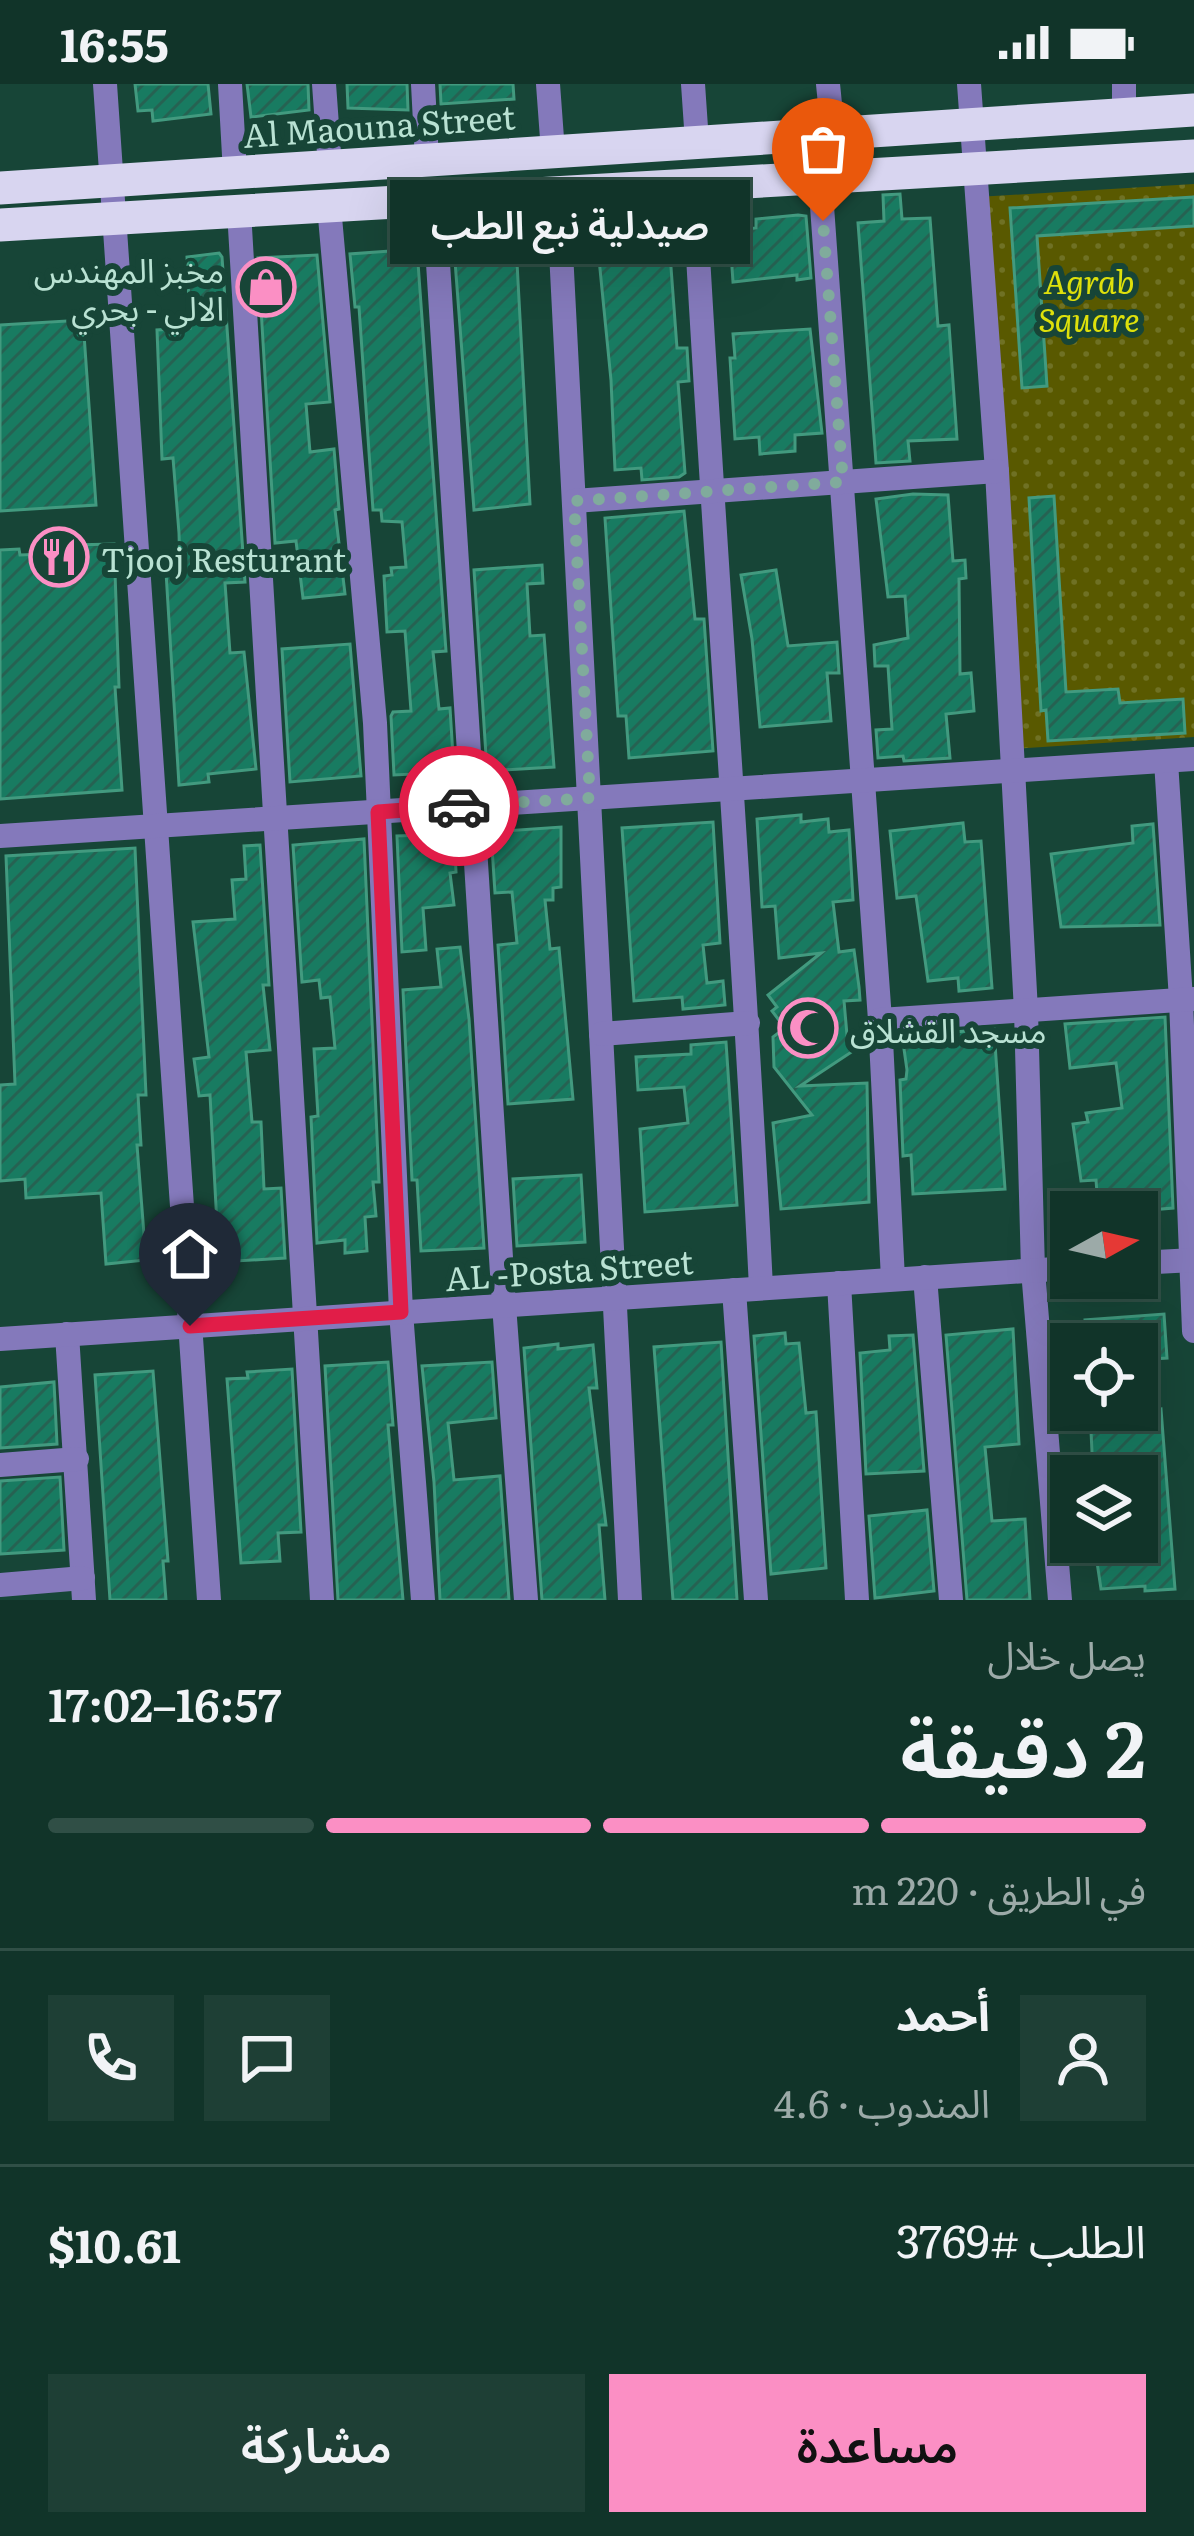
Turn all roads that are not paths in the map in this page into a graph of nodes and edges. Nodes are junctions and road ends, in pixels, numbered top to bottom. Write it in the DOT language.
graph roads {
  1 [pos="105,84"];
  2 [pos="230,84"];
  3 [pos="324,84"];
  4 [pos="423,84"];
  5 [pos="548,84"];
  6 [pos="693,84"];
  7 [pos="827,84"];
  8 [pos="969,84"];
  9 [pos="1124,99"];
  10 [pos="1194,110"];
  11 [pos="972,125"];
  12 [pos="832,134"];
  13 [pos="697,142"];
  14 [pos="553,152"];
  15 [pos="1194,156"];
  16 [pos="427,160"];
  17 [pos="330,166"];
  18 [pos="976,169"];
  19 [pos="235,172"];
  20 [pos="820,178"];
  21 [pos="111,181"];
  22 [pos="694,185"];
  23 [pos="0,188"];
  24 [pos="558,193"];
  25 [pos="434,200"];
  26 [pos="329,206"];
  27 [pos="239,212"];
  28 [pos="114,219"];
  29 [pos="0,226"];
  30 [pos="997,471"];
  31 [pos="843,482"];
  32 [pos="710,491"];
  33 [pos="574,501"];
  34 [pos="1194,760"];
  35 [pos="1166,761"];
  36 [pos="1012,771"];
  37 [pos="864,781"];
  38 [pos="731,789"];
  39 [pos="590,798"];
  40 [pos="474,806"];
  41 [pos="378,812"];
  42 [pos="275,818"];
  43 [pos="156,826"];
  44 [pos="0,836"];
  45 [pos="1188,1000"];
  46 [pos="1026,1011"];
  47 [pos="880,1020"];
  48 [pos="748,1023"];
  49 [pos="601,1034"];
  50 [pos="1192,1260"];
  51 [pos="1158,1262"];
  52 [pos="1050,1269"];
  53 [pos="1033,1270"];
  54 [pos="926,1277"];
  55 [pos="893,1280"];
  56 [pos="839,1283"];
  57 [pos="760,1288"];
  58 [pos="734,1290"];
  59 [pos="615,1298"];
  60 [pos="504,1305"];
  61 [pos="401,1312"];
  62 [pos="307,1318"];
  63 [pos="190,1326"];
  64 [pos="1194,1331"];
  65 [pos="67,1334"];
  66 [pos="0,1339"];
  67 [pos="77,1459"];
  68 [pos="0,1465"];
  69 [pos="0,1585"];
  70 [pos="83,1589"];
  71 [pos="209,1600"];
  72 [pos="322,1600"];
  73 [pos="423,1600"];
  74 [pos="526,1600"];
  75 [pos="630,1600"];
  76 [pos="756,1600"];
  77 [pos="857,1600"];
  78 [pos="951,1600"];
  79 [pos="1060,1600"];
  1 -- 21 [label="street"];
  2 -- 19 [label="street"];
  3 -- 17 [label="street"];
  4 -- 16 [label="street"];
  5 -- 14 [label="street"];
  6 -- 13 [label="street"];
  7 -- 12 [label="street"];
  8 -- 11 [label="street"];
  9 -- 10 [label="highway, Al Maouna Street"];
  9 -- 11 [label="highway, Al Maouna Street"];
  11 -- 12 [label="highway, Al Maouna Street"];
  11 -- 18 [label="street"];
  12 -- 13 [label="highway, Al Maouna Street"];
  13 -- 14 [label="highway, Al Maouna Street"];
  14 -- 16 [label="highway, Al Maouna Street"];
  15 -- 18 [label="highway"];
  16 -- 17 [label="highway, Al Maouna Street"];
  17 -- 19 [label="highway, Al Maouna Street"];
  18 -- 20 [label="highway"];
  18 -- 30 [label="street"];
  19 -- 21 [label="highway, Al Maouna Street"];
  20 -- 22 [label="highway"];
  20 -- 31 [label="street"];
  21 -- 23 [label="highway, Al Maouna Street"];
  21 -- 28 [label="street"];
  22 -- 24 [label="highway"];
  22 -- 32 [label="street"];
  24 -- 25 [label="highway"];
  24 -- 33 [label="street"];
  25 -- 26 [label="highway"];
  25 -- 40 [label="street"];
  26 -- 27 [label="highway"];
  26 -- 41 [label="street"];
  27 -- 28 [label="highway"];
  27 -- 42 [label="street"];
  28 -- 29 [label="highway"];
  28 -- 43 [label="street"];
  30 -- 31 [label="street"];
  30 -- 36 [label="street"];
  31 -- 32 [label="street"];
  31 -- 37 [label="street"];
  32 -- 33 [label="street"];
  32 -- 38 [label="street"];
  33 -- 39 [label="street"];
  34 -- 35 [label="street"];
  35 -- 36 [label="street"];
  35 -- 45 [label="street"];
  36 -- 37 [label="street"];
  36 -- 46 [label="street"];
  37 -- 38 [label="street"];
  37 -- 47 [label="street"];
  38 -- 39 [label="street"];
  38 -- 48 [label="street"];
  39 -- 40 [label="street"];
  39 -- 49 [label="street"];
  40 -- 41 [label="street"];
  40 -- 60 [label="street"];
  41 -- 42 [label="street"];
  41 -- 61 [label="street"];
  42 -- 43 [label="street"];
  42 -- 62 [label="street"];
  43 -- 44 [label="street"];
  43 -- 63 [label="street"];
  45 -- 46 [label="street"];
  45 -- 50 [label="street"];
  46 -- 47 [label="street"];
  46 -- 53 [label="street"];
  47 -- 55 [label="street"];
  48 -- 49 [label="street"];
  48 -- 57 [label="street"];
  49 -- 59 [label="street"];
  50 -- 51 [label="street"];
  50 -- 64 [label="street"];
  52 -- 53 [label="street, AL -Posta Street"];
  53 -- 54 [label="street, AL -Posta Street"];
  53 -- 79 [label="street"];
  54 -- 55 [label="street, AL -Posta Street"];
  54 -- 78 [label="street"];
  55 -- 56 [label="street, AL -Posta Street"];
  56 -- 57 [label="street, AL -Posta Street"];
  56 -- 77 [label="street"];
  57 -- 58 [label="street, AL -Posta Street"];
  58 -- 59 [label="street, AL -Posta Street"];
  58 -- 76 [label="street"];
  59 -- 60 [label="street, AL -Posta Street"];
  59 -- 75 [label="street"];
  60 -- 61 [label="street, AL -Posta Street"];
  60 -- 74 [label="street"];
  61 -- 62 [label="street, AL -Posta Street"];
  61 -- 73 [label="street"];
  62 -- 63 [label="street, AL -Posta Street"];
  62 -- 72 [label="street"];
  63 -- 65 [label="street, AL -Posta Street"];
  63 -- 71 [label="street"];
  65 -- 66 [label="street, AL -Posta Street"];
  65 -- 67 [label="street"];
  67 -- 68 [label="street"];
  67 -- 70 [label="street"];
  69 -- 70 [label="street"];
}
